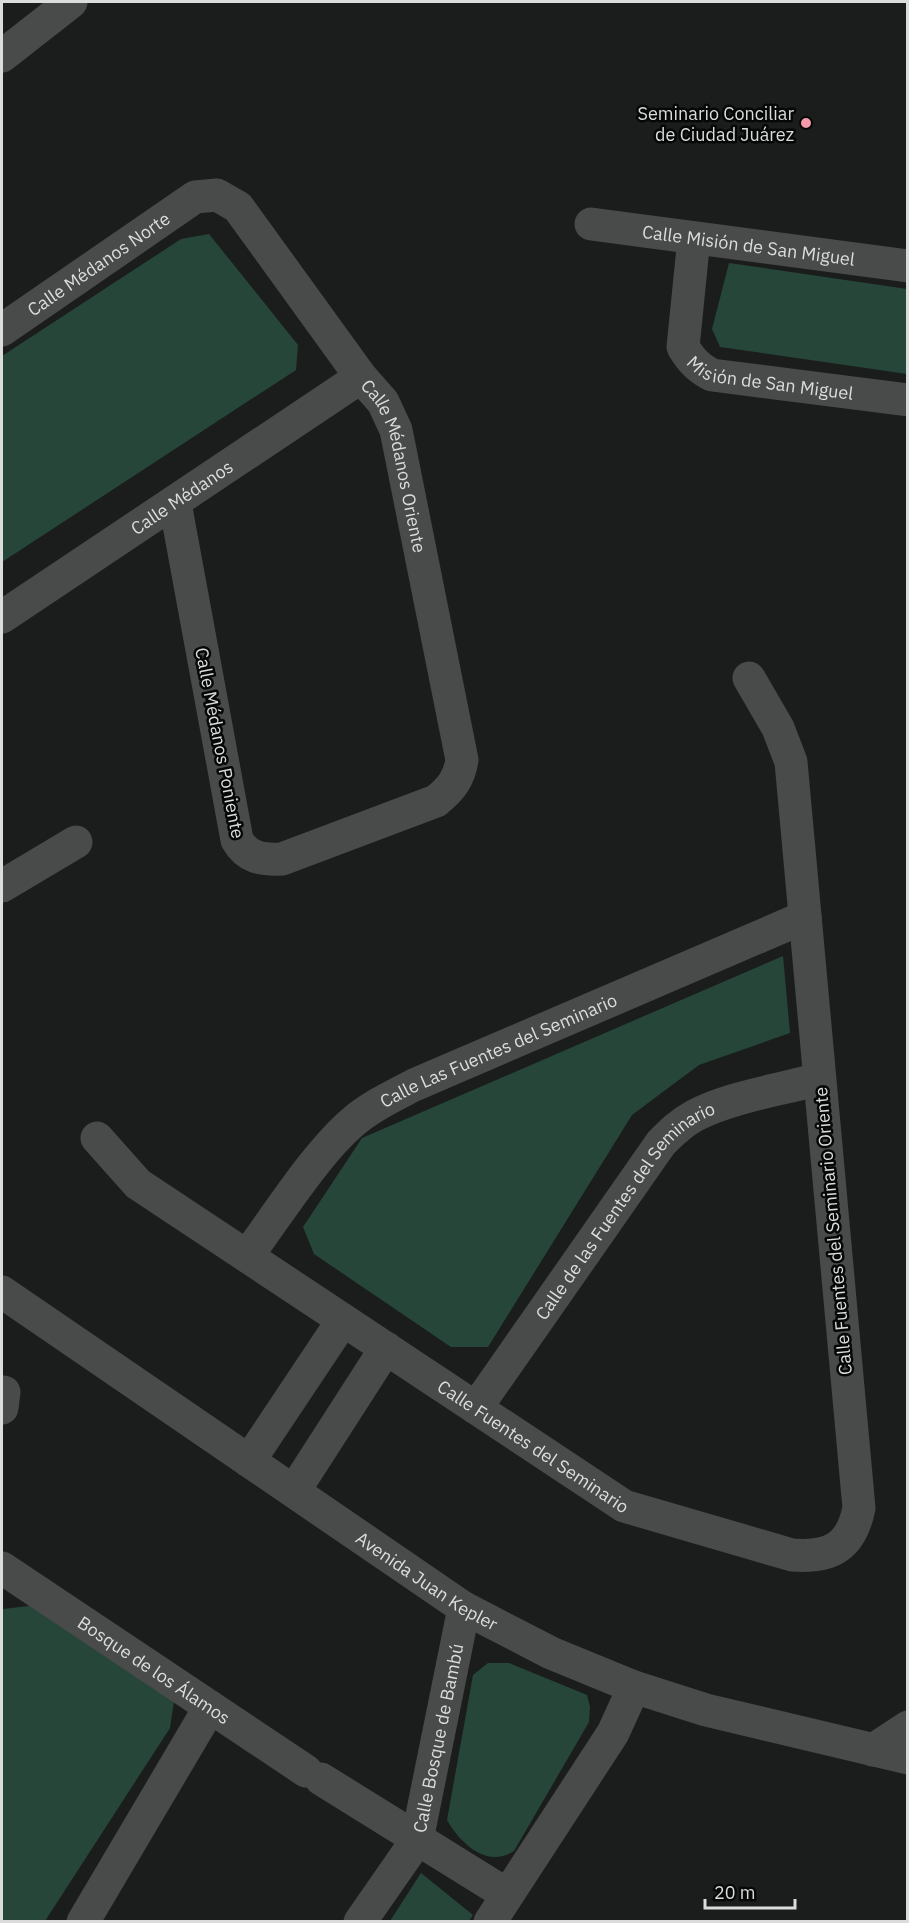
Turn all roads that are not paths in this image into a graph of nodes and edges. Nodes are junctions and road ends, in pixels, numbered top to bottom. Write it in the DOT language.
graph roads {
  1 [pos="71,2"];
  2 [pos="2,56"];
  3 [pos="195,197"];
  4 [pos="591,224"];
  5 [pos="694,238"];
  6 [pos="908,266"];
  7 [pos="2,330"];
  8 [pos="361,377"];
  9 [pos="908,400"];
  10 [pos="175,503"];
  11 [pos="2,617"];
  12 [pos="749,678"];
  13 [pos="435,801"];
  14 [pos="76,842"];
  15 [pos="2,886"];
  16 [pos="805,917"];
  17 [pos="819,1079"];
  18 [pos="97,1138"];
  19 [pos="246,1256"];
  20 [pos="2,1292"];
  21 [pos="343,1320"];
  22 [pos="386,1348"];
  23 [pos="476,1408"];
  24 [pos="249,1461"];
  25 [pos="294,1491"];
  26 [pos="846,1541"];
  27 [pos="2,1568"];
  28 [pos="464,1608"];
  29 [pos="634,1687"];
  30 [pos="210,1707"];
  31 [pos="908,1727"];
  32 [pos="873,1750"];
  33 [pos="908,1758"];
  34 [pos="417,1840"];
  35 [pos="498,1908"];
  36 [pos="83,1922"];
  37 [pos="360,1922"];
  1 -- 2 [label="street"];
  3 -- 7 [label="street, Calle Médanos Norte"];
  3 -- 8 [label="street, Calle Médanos Oriente"];
  4 -- 5 [label="street, Calle Misión de San Miguel"];
  5 -- 6 [label="street, Calle Misión de San Miguel"];
  5 -- 9 [label="street, Misión de San Miguel"];
  8 -- 10 [label="street, Calle Médanos"];
  8 -- 13 [label="street, Calle Médanos Oriente"];
  10 -- 11 [label="street, Calle Médanos"];
  10 -- 13 [label="street, Calle Médanos Poniente"];
  12 -- 16 [label="street, Calle Fuentes del Seminario Oriente"];
  14 -- 15 [label="street"];
  16 -- 17 [label="street, Calle Fuentes del Seminario Oriente"];
  16 -- 19 [label="street, Calle Las Fuentes del Seminario"];
  17 -- 23 [label="street, Calle de las Fuentes del Seminario"];
  17 -- 26 [label="street, Calle Fuentes del Seminario Oriente"];
  18 -- 19 [label="street, Calle Fuentes del Seminario"];
  19 -- 21 [label="street, Calle Fuentes del Seminario"];
  20 -- 24 [label="street, Avenida Juan Kepler"];
  21 -- 22 [label="street, Calle Fuentes del Seminario"];
  21 -- 24 [label="street"];
  22 -- 23 [label="street, Calle Fuentes del Seminario"];
  22 -- 25 [label="street"];
  23 -- 26 [label="street, Calle Fuentes del Seminario"];
  24 -- 25 [label="street, Avenida Juan Kepler"];
  25 -- 28 [label="street, Avenida Juan Kepler"];
  27 -- 30 [label="street, Bosque de los Álamos"];
  28 -- 29 [label="street, Avenida Juan Kepler"];
  28 -- 34 [label="street, Calle Bosque de Bambú"];
  29 -- 32 [label="street, Avenida Juan Kepler"];
  29 -- 35 [label="street"];
  30 -- 34 [label="street, Bosque de los Álamos"];
  30 -- 36 [label="street"];
  31 -- 32 [label="street"];
  32 -- 33 [label="street, Avenida Juan Kepler"];
  34 -- 35 [label="street, Bosque de los Álamos"];
  34 -- 37 [label="street, Calle Bosque de Bambú"];
}
